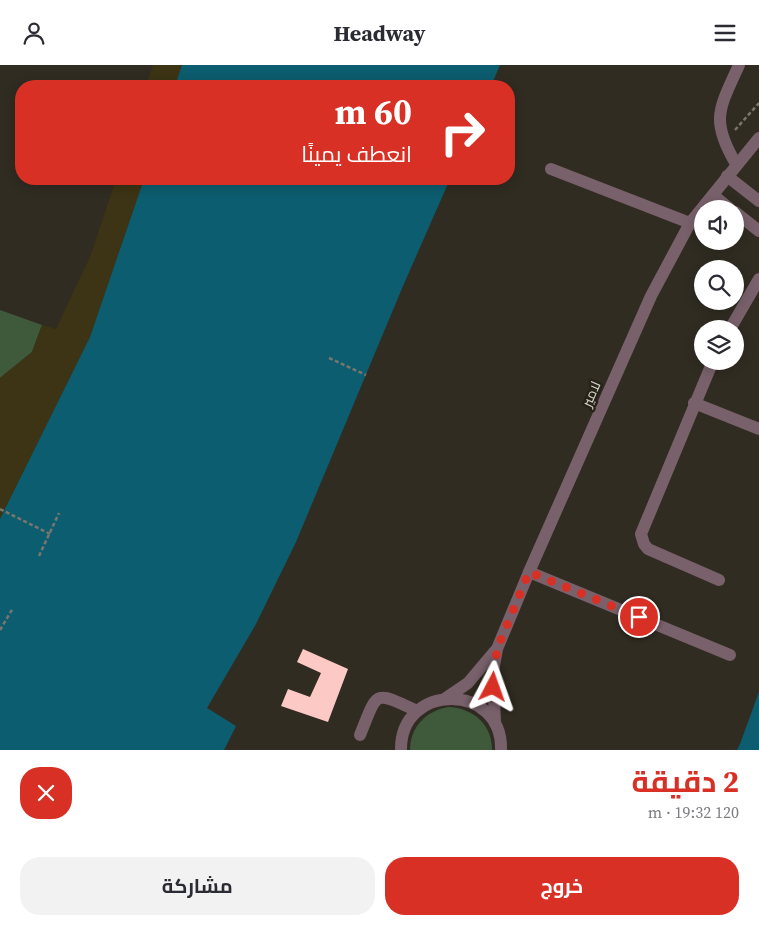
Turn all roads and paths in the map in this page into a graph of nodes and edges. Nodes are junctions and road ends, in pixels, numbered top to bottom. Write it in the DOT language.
graph roads {
  1 [pos="739,65"];
  2 [pos="759,103"];
  3 [pos="759,138"];
  4 [pos="724,143"];
  5 [pos="736,164"];
  6 [pos="551,169"];
  7 [pos="727,176"];
  8 [pos="713,195"];
  9 [pos="719,200"];
  10 [pos="759,201"];
  11 [pos="744,219"];
  12 [pos="690,223"];
  13 [pos="759,231"];
  14 [pos="759,279"];
  15 [pos="735,320"];
  16 [pos="329,358"];
  17 [pos="709,370"];
  18 [pos="366,375"];
  19 [pos="694,403"];
  20 [pos="759,429"];
  21 [pos="0,509"];
  22 [pos="59,513"];
  23 [pos="50,534"];
  24 [pos="39,556"];
  25 [pos="529,572"];
  26 [pos="718,580"];
  27 [pos="13,608"];
  28 [pos="0,629"];
  29 [pos="497,649"];
  30 [pos="730,655"];
  31 [pos="446,698"];
  32 [pos="417,711"];
  33 [pos="495,723"];
  34 [pos="360,735"];
  35 [pos="401,750"];
  36 [pos="501,750"];
  1 -- 4 [label="street"];
  2 -- 4 [label="path"];
  3 -- 5 [label="street, لامير"];
  4 -- 5 [label="street"];
  5 -- 7 [label="street, لامير"];
  6 -- 12 [label="street"];
  7 -- 8 [label="street, لامير"];
  7 -- 10 [label="street"];
  8 -- 9 [label="street"];
  8 -- 12 [label="street, لامير"];
  11 -- 13 [label="street"];
  12 -- 25 [label="street, لامير"];
  14 -- 15 [label="street"];
  16 -- 18 [label="path"];
  17 -- 19 [label="street"];
  19 -- 20 [label="street"];
  19 -- 26 [label="street"];
  21 -- 23 [label="path"];
  22 -- 24 [label="path"];
  25 -- 29 [label="street, لامير"];
  25 -- 30 [label="street"];
  27 -- 28 [label="path"];
  29 -- 31 [label="street, لامير"];
  29 -- 33 [label="street, لامير"];
  31 -- 32 [label="street, لامير"];
  31 -- 33 [label="street"];
  32 -- 34 [label="street"];
  32 -- 35 [label="street"];
  33 -- 36 [label="street, لامير"];
}
